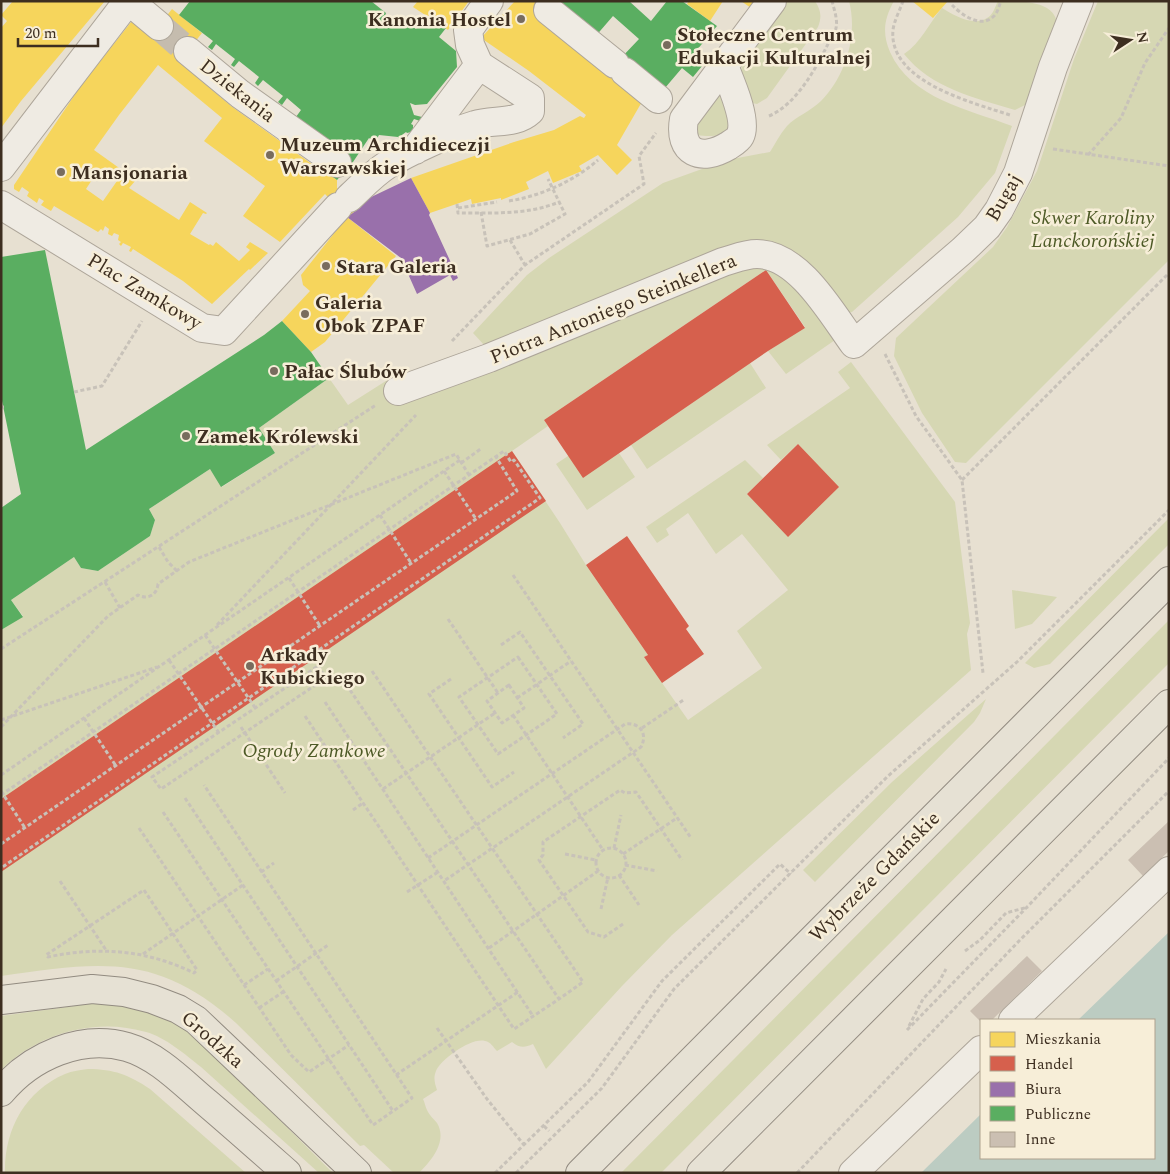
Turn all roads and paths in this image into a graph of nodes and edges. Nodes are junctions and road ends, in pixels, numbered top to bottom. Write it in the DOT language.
graph roads {
  1 [pos="129,1"];
  2 [pos="489,1"];
  3 [pos="772,1"];
  4 [pos="832,1"];
  5 [pos="903,1"];
  6 [pos="1001,1"];
  7 [pos="1079,1"];
  8 [pos="952,5"];
  9 [pos="548,10"];
  10 [pos="159,26"];
  11 [pos="1169,28"];
  12 [pos="188,51"];
  13 [pos="474,55"];
  14 [pos="724,66"];
  15 [pos="658,99"];
  16 [pos="990,108"];
  17 [pos="742,124"];
  18 [pos="1028,146"];
  19 [pos="414,152"];
  20 [pos="1088,155"];
  21 [pos="598,160"];
  22 [pos="6,161"];
  23 [pos="1169,166"];
  24 [pos="548,179"];
  25 [pos="346,184"];
  26 [pos="644,184"];
  27 [pos="552,187"];
  28 [pos="509,201"];
  29 [pos="497,202"];
  30 [pos="559,202"];
  31 [pos="1,205"];
  32 [pos="480,212"];
  33 [pos="510,240"];
  34 [pos="525,265"];
  35 [pos="1169,273"];
  36 [pos="156,299"];
  37 [pos="462,331"];
  38 [pos="862,337"];
  39 [pos="398,391"];
  40 [pos="74,392"];
  41 [pos="416,414"];
  42 [pos="482,448"];
  43 [pos="496,457"];
  44 [pos="461,461"];
  45 [pos="444,471"];
  46 [pos="470,475"];
  47 [pos="962,480"];
  48 [pos="454,486"];
  49 [pos="330,505"];
  50 [pos="1169,510"];
  51 [pos="380,515"];
  52 [pos="476,519"];
  53 [pos="390,529"];
  54 [pos="159,547"];
  55 [pos="411,563"];
  56 [pos="177,571"];
  57 [pos="513,576"];
  58 [pos="289,578"];
  59 [pos="1169,581"];
  60 [pos="105,582"];
  61 [pos="298,592"];
  62 [pos="120,608"];
  63 [pos="448,619"];
  64 [pos="320,626"];
  65 [pos="212,630"];
  66 [pos="205,635"];
  67 [pos="500,644"];
  68 [pos="1,649"];
  69 [pos="215,649"];
  70 [pos="169,660"];
  71 [pos="571,661"];
  72 [pos="161,665"];
  73 [pos="372,671"];
  74 [pos="984,673"];
  75 [pos="179,674"];
  76 [pos="550,675"];
  77 [pos="488,678"];
  78 [pos="451,679"];
  79 [pos="237,683"];
  80 [pos="537,684"];
  81 [pos="348,687"];
  82 [pos="498,693"];
  83 [pos="248,698"];
  84 [pos="517,698"];
  85 [pos="685,698"];
  86 [pos="325,702"];
  87 [pos="1169,704"];
  88 [pos="201,707"];
  89 [pos="256,709"];
  90 [pos="495,713"];
  91 [pos="513,715"];
  92 [pos="12,716"];
  93 [pos="305,716"];
  94 [pos="84,718"];
  95 [pos="1,720"];
  96 [pos="213,723"];
  97 [pos="478,724"];
  98 [pos="1,727"];
  99 [pos="240,727"];
  100 [pos="642,728"];
  101 [pos="617,730"];
  102 [pos="94,732"];
  103 [pos="220,733"];
  104 [pos="245,733"];
  105 [pos="526,735"];
  106 [pos="459,738"];
  107 [pos="563,738"];
  108 [pos="633,752"];
  109 [pos="430,757"];
  110 [pos="1169,758"];
  111 [pos="116,766"];
  112 [pos="514,772"];
  113 [pos="406,774"];
  114 [pos="553,774"];
  115 [pos="1,775"];
  116 [pos="204,785"];
  117 [pos="383,789"];
  118 [pos="1169,791"];
  119 [pos="2,793"];
  120 [pos="286,793"];
  121 [pos="568,797"];
  122 [pos="184,798"];
  123 [pos="363,803"];
  124 [pos="353,810"];
  125 [pos="163,812"];
  126 [pos="620,815"];
  127 [pos="581,816"];
  128 [pos="678,818"];
  129 [pos="477,825"];
  130 [pos="25,828"];
  131 [pos="139,828"];
  132 [pos="661,829"];
  133 [pos="691,838"];
  134 [pos="452,842"];
  135 [pos="1,844"];
  136 [pos="614,848"];
  137 [pos="492,849"];
  138 [pos="603,850"];
  139 [pos="565,854"];
  140 [pos="623,854"];
  141 [pos="428,858"];
  142 [pos="596,860"];
  143 [pos="682,860"];
  144 [pos="274,863"];
  145 [pos="468,865"];
  146 [pos="625,865"];
  147 [pos="1,868"];
  148 [pos="598,871"];
  149 [pos="658,871"];
  150 [pos="1169,871"];
  151 [pos="261,872"];
  152 [pos="438,872"];
  153 [pos="791,874"];
  154 [pos="619,875"];
  155 [pos="608,877"];
  156 [pos="60,881"];
  157 [pos="444,881"];
  158 [pos="243,884"];
  159 [pos="417,885"];
  160 [pos="407,892"];
  161 [pos="564,896"];
  162 [pos="221,900"];
  163 [pos="639,904"];
  164 [pos="1028,906"];
  165 [pos="601,909"];
  166 [pos="536,914"];
  167 [pos="197,916"];
  168 [pos="623,924"];
  169 [pos="90,926"];
  170 [pos="513,931"];
  171 [pos="172,933"];
  172 [pos="328,946"];
  173 [pos="489,948"];
  174 [pos="106,950"];
  175 [pos="143,954"];
  176 [pos="316,954"];
  177 [pos="959,956"];
  178 [pos="952,963"];
  179 [pos="297,967"];
  180 [pos="268,969"];
  181 [pos="276,981"];
  182 [pos="244,985"];
  183 [pos="283,992"];
  184 [pos="518,992"];
  185 [pos="559,999"];
  186 [pos="1,1000"];
  187 [pos="498,1006"];
  188 [pos="259,1008"];
  189 [pos="534,1016"];
  190 [pos="1014,1019"];
  191 [pos="437,1028"];
  192 [pos="446,1040"];
  193 [pos="349,1045"];
  194 [pos="980,1051"];
  195 [pos="328,1059"];
  196 [pos="396,1075"];
  197 [pos="1,1092"];
  198 [pos="393,1111"];
  199 [pos="544,1126"];
  200 [pos="549,1131"];
  201 [pos="524,1144"];
  202 [pos="287,1173"];
  203 [pos="357,1173"];
  204 [pos="495,1173"];
  205 [pos="516,1173"];
  206 [pos="580,1173"];
  207 [pos="702,1173"];
  208 [pos="797,1173"];
  209 [pos="853,1173"];
  1 -- 10 [label="street"];
  1 -- 22 [label="street"];
  2 -- 13 [label="street"];
  3 -- 14 [label="street"];
  4 -- 17 [label="path"];
  5 -- 16 [label="path"];
  6 -- 8 [label="path"];
  7 -- 18 [label="street, Bugaj"];
  9 -- 15 [label="street"];
  11 -- 20 [label="path"];
  12 -- 25 [label="street, Dziekania"];
  13 -- 19 [label="street"];
  13 -- 19 [label="street"];
  14 -- 17 [label="street"];
  14 -- 17 [label="street"];
  18 -- 20 [label="path"];
  18 -- 38 [label="street, Bugaj"];
  19 -- 25 [label="street"];
  20 -- 23 [label="path"];
  21 -- 27 [label="path"];
  24 -- 27 [label="path"];
  25 -- 36 [label="street, Plac Zamkowy"];
  26 -- 34 [label="path"];
  27 -- 28 [label="path"];
  27 -- 30 [label="path"];
  29 -- 32 [label="path"];
  30 -- 32 [label="path"];
  30 -- 33 [label="path"];
  31 -- 36 [label="street, Plac Zamkowy"];
  32 -- 33 [label="path"];
  33 -- 34 [label="path"];
  34 -- 37 [label="path"];
  35 -- 47 [label="path"];
  36 -- 40 [label="path"];
  38 -- 39 [label="street, Piotra Antoniego Steinkellera"];
  38 -- 47 [label="path"];
  39 -- 54 [label="path"];
  41 -- 49 [label="path"];
  42 -- 44 [label="path"];
  43 -- 46 [label="path"];
  43 -- 52 [label="path"];
  43 -- 83 [label="path"];
  44 -- 45 [label="path"];
  44 -- 46 [label="path"];
  44 -- 49 [label="path"];
  45 -- 48 [label="path"];
  45 -- 51 [label="path"];
  46 -- 48 [label="path"];
  47 -- 74 [label="path"];
  48 -- 52 [label="path"];
  48 -- 53 [label="path"];
  49 -- 56 [label="path"];
  49 -- 65 [label="path"];
  50 -- 153 [label="path"];
  51 -- 53 [label="path"];
  51 -- 58 [label="path"];
  52 -- 55 [label="path"];
  53 -- 55 [label="path"];
  53 -- 61 [label="path"];
  54 -- 56 [label="path"];
  54 -- 60 [label="path"];
  55 -- 64 [label="path"];
  56 -- 62 [label="path"];
  57 -- 71 [label="path"];
  58 -- 61 [label="path"];
  58 -- 65 [label="path"];
  59 -- 206 [label="main road, Wybrzeże Gdańskie"];
  60 -- 62 [label="path"];
  60 -- 68 [label="path"];
  61 -- 64 [label="path"];
  61 -- 69 [label="path"];
  62 -- 92 [label="path"];
  63 -- 77 [label="path"];
  64 -- 79 [label="path"];
  65 -- 66 [label="path"];
  66 -- 69 [label="path"];
  66 -- 70 [label="path"];
  67 -- 76 [label="path"];
  69 -- 75 [label="path"];
  69 -- 79 [label="path"];
  70 -- 72 [label="path"];
  70 -- 75 [label="path"];
  71 -- 76 [label="path"];
  71 -- 101 [label="path"];
  72 -- 92 [label="path"];
  72 -- 94 [label="path"];
  73 -- 109 [label="path"];
  75 -- 88 [label="path"];
  75 -- 102 [label="path"];
  76 -- 80 [label="path"];
  76 -- 107 [label="path"];
  77 -- 80 [label="path"];
  77 -- 82 [label="path"];
  77 -- 97 [label="path"];
  78 -- 106 [label="path"];
  79 -- 83 [label="path"];
  79 -- 88 [label="path"];
  80 -- 84 [label="path"];
  80 -- 105 [label="path"];
  81 -- 113 [label="path"];
  82 -- 84 [label="path"];
  82 -- 90 [label="path"];
  83 -- 89 [label="path"];
  83 -- 96 [label="path"];
  84 -- 91 [label="path"];
  85 -- 100 [label="path"];
  86 -- 117 [label="path"];
  87 -- 207 [label="main road"];
  88 -- 96 [label="path"];
  88 -- 111 [label="path"];
  89 -- 103 [label="path"];
  89 -- 104 [label="path"];
  90 -- 91 [label="path"];
  90 -- 97 [label="path"];
  91 -- 105 [label="path"];
  92 -- 95 [label="path"];
  92 -- 98 [label="path"];
  93 -- 123 [label="path"];
  94 -- 102 [label="path"];
  94 -- 115 [label="path"];
  96 -- 103 [label="path"];
  96 -- 147 [label="path"];
  97 -- 105 [label="path"];
  97 -- 106 [label="path"];
  99 -- 104 [label="path"];
  100 -- 101 [label="path"];
  100 -- 108 [label="path"];
  101 -- 108 [label="path"];
  101 -- 114 [label="path"];
  102 -- 111 [label="path"];
  102 -- 119 [label="path"];
  103 -- 104 [label="path"];
  104 -- 120 [label="path"];
  105 -- 114 [label="path"];
  106 -- 109 [label="path"];
  106 -- 112 [label="path"];
  108 -- 121 [label="path"];
  108 -- 128 [label="path"];
  109 -- 113 [label="path"];
  109 -- 129 [label="path"];
  110 -- 164 [label="path"];
  111 -- 130 [label="path"];
  113 -- 117 [label="path"];
  113 -- 134 [label="path"];
  114 -- 121 [label="path"];
  114 -- 129 [label="path"];
  116 -- 151 [label="path"];
  117 -- 141 [label="path"];
  118 -- 208 [label="path"];
  119 -- 130 [label="path"];
  121 -- 127 [label="path"];
  121 -- 137 [label="path"];
  122 -- 158 [label="path"];
  123 -- 124 [label="path"];
  123 -- 159 [label="path"];
  125 -- 162 [label="path"];
  126 -- 136 [label="path"];
  127 -- 132 [label="path"];
  127 -- 138 [label="path"];
  127 -- 161 [label="path"];
  128 -- 132 [label="path"];
  128 -- 133 [label="path"];
  129 -- 134 [label="path"];
  129 -- 137 [label="path"];
  130 -- 135 [label="path"];
  131 -- 167 [label="path"];
  132 -- 140 [label="path"];
  132 -- 143 [label="path"];
  134 -- 141 [label="path"];
  134 -- 145 [label="path"];
  136 -- 138 [label="path"];
  136 -- 140 [label="path"];
  137 -- 145 [label="path"];
  137 -- 166 [label="path"];
  138 -- 142 [label="path"];
  139 -- 142 [label="path"];
  140 -- 146 [label="path"];
  141 -- 152 [label="path"];
  142 -- 148 [label="path"];
  144 -- 151 [label="path"];
  145 -- 157 [label="path"];
  145 -- 170 [label="path"];
  146 -- 149 [label="path"];
  146 -- 154 [label="path"];
  148 -- 155 [label="path"];
  148 -- 161 [label="path"];
  150 -- 190 [label="street"];
  151 -- 176 [label="path"];
  152 -- 157 [label="path"];
  152 -- 159 [label="path"];
  153 -- 199 [label="path"];
  153 -- 205 [label="path"];
  154 -- 155 [label="path"];
  154 -- 163 [label="path"];
  155 -- 165 [label="path"];
  156 -- 169 [label="path"];
  157 -- 173 [label="path"];
  158 -- 162 [label="path"];
  158 -- 179 [label="path"];
  159 -- 160 [label="path"];
  159 -- 187 [label="path"];
  161 -- 166 [label="path"];
  161 -- 168 [label="path"];
  162 -- 167 [label="path"];
  162 -- 180 [label="path"];
  164 -- 177 [label="path"];
  164 -- 178 [label="path"];
  166 -- 170 [label="path"];
  166 -- 185 [label="path"];
  167 -- 171 [label="path"];
  167 -- 182 [label="path"];
  169 -- 171 [label="path"];
  169 -- 174 [label="path"];
  169 -- 174 [label="path"];
  170 -- 173 [label="path"];
  170 -- 185 [label="path"];
  171 -- 175 [label="path"];
  171 -- 175 [label="path"];
  172 -- 176 [label="path"];
  173 -- 184 [label="path"];
  174 -- 175 [label="path"];
  176 -- 179 [label="path"];
  176 -- 196 [label="path"];
  179 -- 181 [label="path"];
  179 -- 193 [label="path"];
  180 -- 181 [label="path"];
  180 -- 182 [label="path"];
  181 -- 183 [label="path"];
  182 -- 188 [label="path"];
  183 -- 188 [label="path"];
  183 -- 195 [label="path"];
  184 -- 187 [label="path"];
  184 -- 189 [label="path"];
  185 -- 189 [label="path"];
  186 -- 203 [label="main road, Grodzka"];
  187 -- 189 [label="path"];
  187 -- 192 [label="path"];
  188 -- 195 [label="path"];
  191 -- 192 [label="path"];
  192 -- 196 [label="path"];
  192 -- 201 [label="path"];
  193 -- 195 [label="path"];
  193 -- 198 [label="path"];
  194 -- 209 [label="street"];
  195 -- 198 [label="path"];
  196 -- 198 [label="path"];
  197 -- 202 [label="main road"];
  199 -- 200 [label="path"];
  199 -- 201 [label="path"];
  201 -- 204 [label="path"];
}
